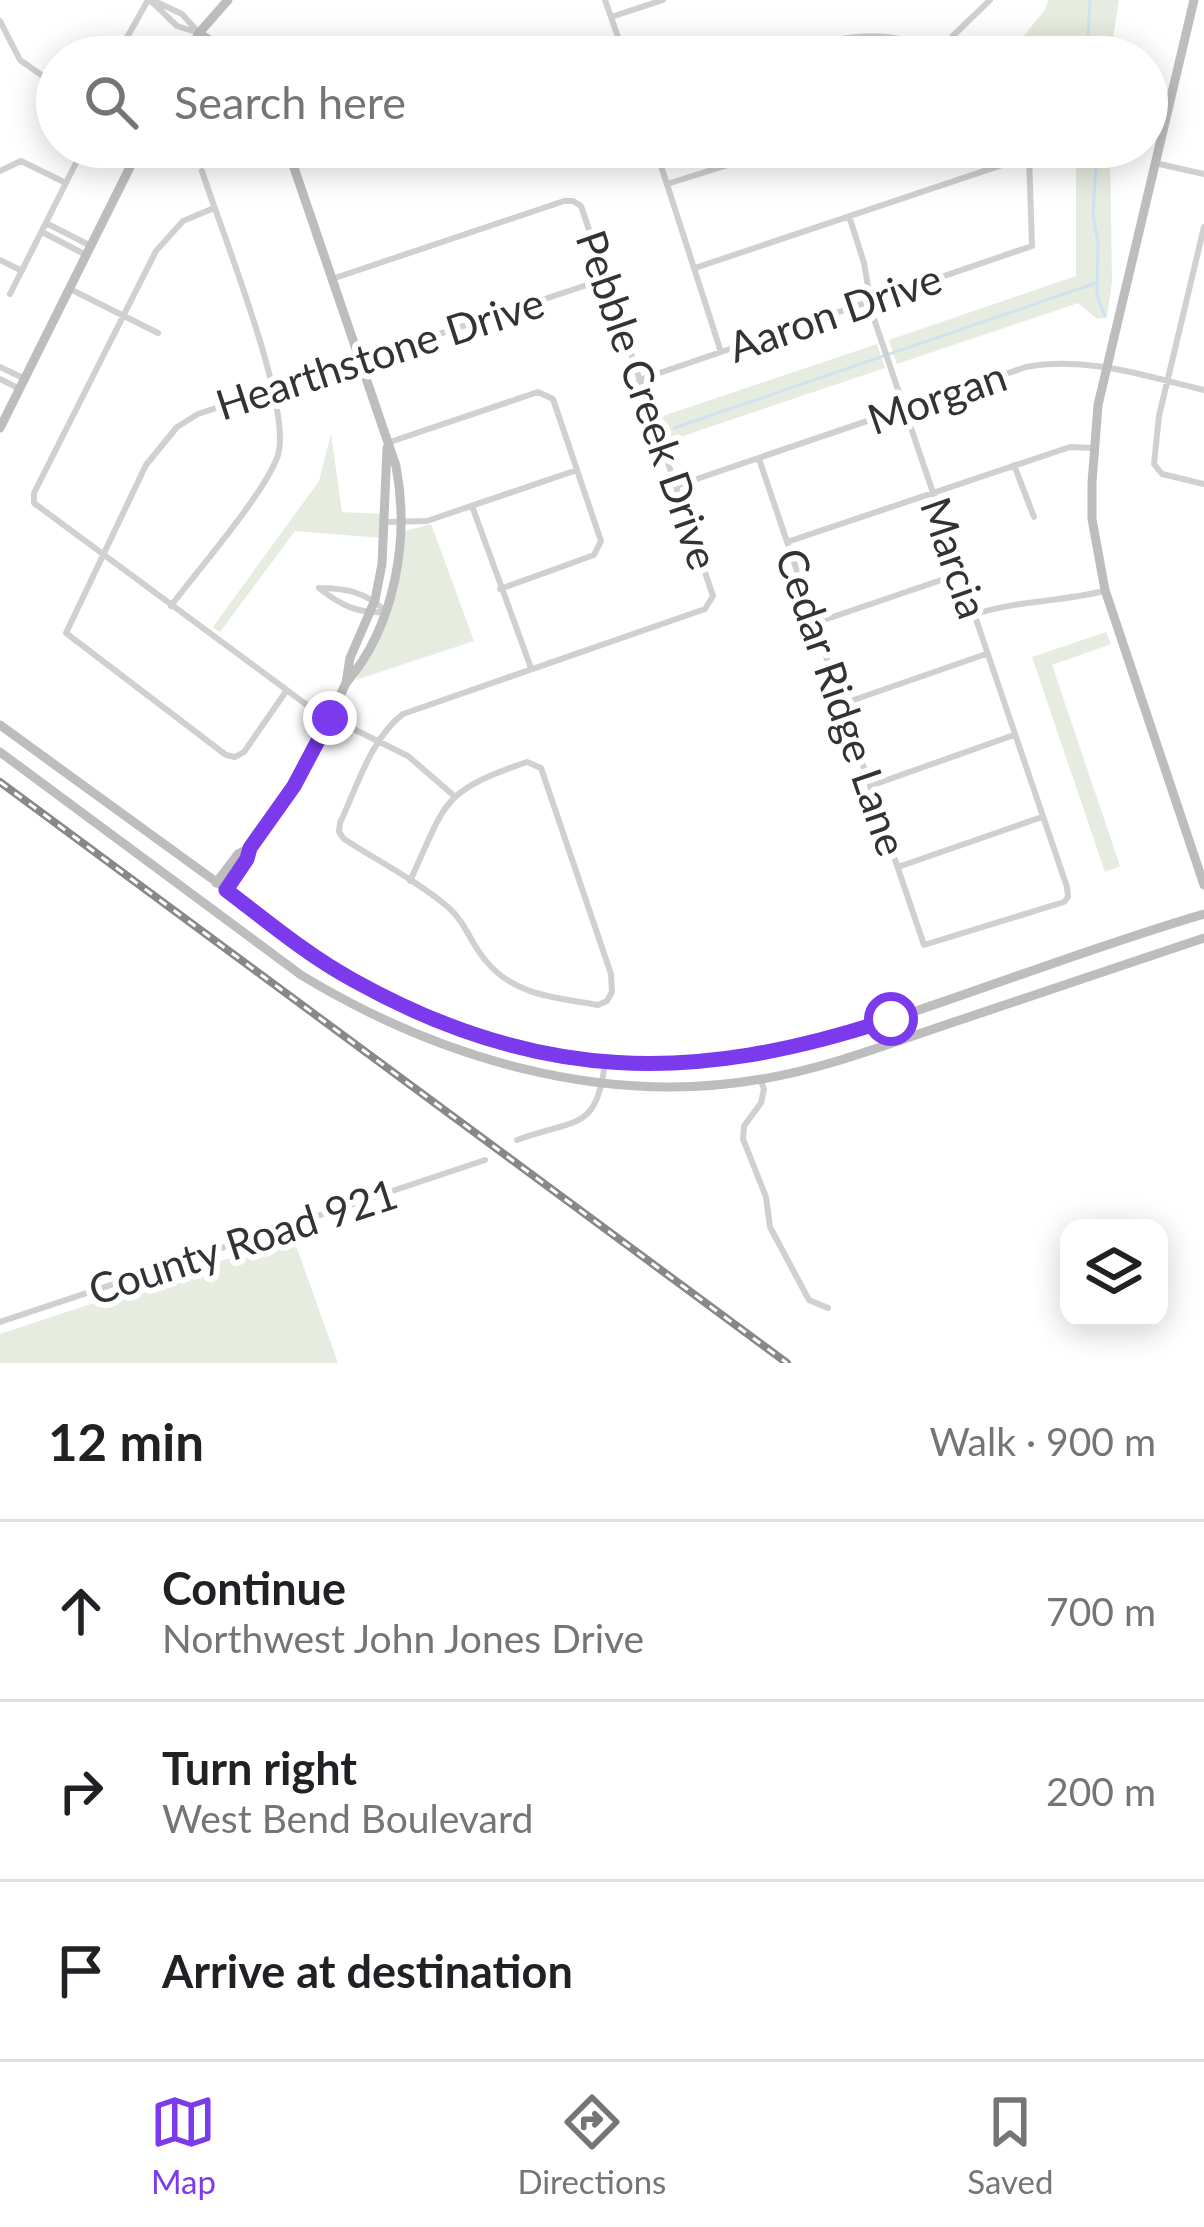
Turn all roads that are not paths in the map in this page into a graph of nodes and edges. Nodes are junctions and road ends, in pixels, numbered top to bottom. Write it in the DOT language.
graph roads {
  1 [pos="150,0"];
  2 [pos="228,0"];
  3 [pos="605,0"];
  4 [pos="663,0"];
  5 [pos="990,0"];
  6 [pos="1194,0"];
  7 [pos="611,16"];
  8 [pos="0,21"];
  9 [pos="200,33"];
  10 [pos="129,36"];
  11 [pos="198,36"];
  12 [pos="204,36"];
  13 [pos="618,36"];
  14 [pos="855,36"];
  15 [pos="895,36"];
  16 [pos="954,36"];
  17 [pos="36,71"];
  18 [pos="1168,109"];
  19 [pos="1168,166"];
  20 [pos="74,168"];
  21 [pos="130,168"];
  22 [pos="294,168"];
  23 [pos="662,168"];
  24 [pos="719,168"];
  25 [pos="993,168"];
  26 [pos="1029,168"];
  27 [pos="1154,168"];
  28 [pos="0,171"];
  29 [pos="202,171"];
  30 [pos="1204,174"];
  31 [pos="66,183"];
  32 [pos="668,184"];
  33 [pos="214,208"];
  34 [pos="849,216"];
  35 [pos="44,227"];
  36 [pos="1204,227"];
  37 [pos="89,250"];
  38 [pos="0,260"];
  39 [pos="695,268"];
  40 [pos="22,271"];
  41 [pos="332,279"];
  42 [pos="605,279"];
  43 [pos="70,290"];
  44 [pos="10,294"];
  45 [pos="871,301"];
  46 [pos="123,315"];
  47 [pos="158,332"];
  48 [pos="721,352"];
  49 [pos="360,361"];
  50 [pos="0,367"];
  51 [pos="1106,367"];
  52 [pos="0,379"];
  53 [pos="639,380"];
  54 [pos="1167,382"];
  55 [pos="22,384"];
  56 [pos="274,389"];
  57 [pos="1204,390"];
  58 [pos="904,409"];
  59 [pos="0,428"];
  60 [pos="387,443"];
  61 [pos="1093,448"];
  62 [pos="759,459"];
  63 [pos="1014,465"];
  64 [pos="577,470"];
  65 [pos="1204,484"];
  66 [pos="676,486"];
  67 [pos="932,493"];
  68 [pos="472,506"];
  69 [pos="1034,517"];
  70 [pos="386,522"];
  71 [pos="400,523"];
  72 [pos="787,542"];
  73 [pos="102,556"];
  74 [pos="959,574"];
  75 [pos="500,589"];
  76 [pos="1105,590"];
  77 [pos="375,600"];
  78 [pos="171,606"];
  79 [pos="386,612"];
  80 [pos="369,613"];
  81 [pos="973,615"];
  82 [pos="815,623"];
  83 [pos="986,655"];
  84 [pos="531,668"];
  85 [pos="346,683"];
  86 [pos="287,690"];
  87 [pos="841,705"];
  88 [pos="330,718"];
  89 [pos="0,725"];
  90 [pos="1014,735"];
  91 [pos="379,741"];
  92 [pos="0,752"];
  93 [pos="869,786"];
  94 [pos="453,795"];
  95 [pos="1042,817"];
  96 [pos="897,868"];
  97 [pos="410,880"];
  98 [pos="1204,885"];
  99 [pos="221,886"];
  100 [pos="1204,914"];
  101 [pos="1204,938"];
  102 [pos="924,945"];
  103 [pos="915,1011"];
  104 [pos="923,1033"];
  105 [pos="605,1062"];
  106 [pos="760,1079"];
  107 [pos="603,1082"];
  108 [pos="517,1140"];
  109 [pos="485,1160"];
  110 [pos="828,1308"];
  111 [pos="0,1322"];
  1 -- 9 [label="street"];
  1 -- 9 [label="street"];
  1 -- 10 [label="street"];
  2 -- 9 [label="main road"];
  3 -- 7 [label="street"];
  4 -- 7 [label="street"];
  5 -- 16 [label="street"];
  6 -- 18 [label="main road"];
  7 -- 13 [label="street"];
  8 -- 17 [label="street"];
  9 -- 11 [label="main road"];
  9 -- 12 [label="main road"];
  14 -- 15 [label="street"];
  19 -- 30 [label="street"];
  20 -- 31 [label="street"];
  21 -- 37 [label="main road"];
  22 -- 41 [label="main road"];
  23 -- 32 [label="street"];
  24 -- 32 [label="street"];
  25 -- 34 [label="street, Aaron Drive"];
  26 -- 45 [label="street, Aaron Drive"];
  27 -- 51 [label="main road"];
  28 -- 31 [label="street"];
  29 -- 33 [label="street"];
  31 -- 35 [label="street"];
  32 -- 39 [label="street"];
  33 -- 46 [label="street"];
  33 -- 56 [label="street"];
  34 -- 39 [label="street"];
  34 -- 45 [label="street, Marcia"];
  35 -- 37 [label="street"];
  35 -- 40 [label="street"];
  36 -- 54 [label="street"];
  37 -- 43 [label="main road"];
  38 -- 40 [label="street"];
  39 -- 48 [label="street"];
  40 -- 44 [label="street"];
  41 -- 42 [label="street, Pebble Creek Drive"];
  41 -- 49 [label="main road"];
  42 -- 49 [label="street, Hearthstone Drive"];
  42 -- 53 [label="street, Pebble Creek Drive"];
  43 -- 46 [label="street"];
  43 -- 55 [label="main road"];
  45 -- 48 [label="street, Aaron Drive"];
  45 -- 58 [label="street, Marcia"];
  46 -- 47 [label="street"];
  46 -- 73 [label="street"];
  48 -- 53 [label="street, Aaron Drive"];
  49 -- 56 [label="street, Hearthstone Drive"];
  49 -- 60 [label="main road"];
  50 -- 55 [label="street"];
  51 -- 54 [label="street, Morgan"];
  51 -- 58 [label="street, Morgan"];
  51 -- 61 [label="main road"];
  52 -- 55 [label="street"];
  53 -- 66 [label="street, Pebble Creek Drive"];
  54 -- 57 [label="street, Morgan"];
  54 -- 65 [label="street"];
  55 -- 59 [label="main road"];
  56 -- 73 [label="street, Hearthstone Drive"];
  56 -- 78 [label="street"];
  58 -- 62 [label="street, Morgan"];
  58 -- 67 [label="street, Marcia"];
  60 -- 64 [label="street"];
  60 -- 70 [label="main road"];
  60 -- 71 [label="main road"];
  61 -- 63 [label="street"];
  61 -- 76 [label="main road"];
  62 -- 66 [label="street, Morgan"];
  62 -- 72 [label="street, Cedar Ridge Lane"];
  63 -- 67 [label="street"];
  63 -- 69 [label="street"];
  64 -- 68 [label="street"];
  64 -- 75 [label="street"];
  66 -- 84 [label="street, Pebble Creek Drive"];
  67 -- 72 [label="street"];
  67 -- 74 [label="street, Marcia"];
  68 -- 71 [label="street"];
  68 -- 75 [label="street"];
  70 -- 71 [label="street"];
  70 -- 77 [label="main road"];
  71 -- 79 [label="main road"];
  72 -- 82 [label="street, Cedar Ridge Lane"];
  73 -- 78 [label="street"];
  73 -- 86 [label="street, Hearthstone Drive"];
  74 -- 81 [label="street, Marcia"];
  74 -- 82 [label="street"];
  75 -- 84 [label="street"];
  76 -- 81 [label="street"];
  76 -- 98 [label="main road"];
  77 -- 79 [label="street"];
  77 -- 80 [label="main road"];
  77 -- 80 [label="street"];
  78 -- 86 [label="street"];
  79 -- 80 [label="street"];
  79 -- 85 [label="main road"];
  80 -- 85 [label="main road"];
  81 -- 83 [label="street, Marcia"];
  82 -- 87 [label="street, Cedar Ridge Lane"];
  83 -- 87 [label="street"];
  83 -- 90 [label="street, Marcia"];
  84 -- 91 [label="street"];
  85 -- 88 [label="main road"];
  86 -- 88 [label="street"];
  87 -- 93 [label="street, Cedar Ridge Lane"];
  88 -- 91 [label="street"];
  88 -- 99 [label="main road"];
  89 -- 99 [label="main road"];
  90 -- 93 [label="street"];
  90 -- 95 [label="street, Marcia"];
  91 -- 94 [label="street"];
  91 -- 97 [label="street"];
  92 -- 107 [label="main road"];
  93 -- 96 [label="street, Cedar Ridge Lane"];
  94 -- 97 [label="street"];
  94 -- 97 [label="street"];
  95 -- 96 [label="street"];
  95 -- 102 [label="street, Marcia"];
  96 -- 102 [label="street, Cedar Ridge Lane"];
  99 -- 105 [label="main road"];
  100 -- 103 [label="main road"];
  101 -- 104 [label="main road"];
  103 -- 104 [label="main road"];
  103 -- 105 [label="main road"];
  104 -- 106 [label="main road"];
  105 -- 107 [label="street"];
  106 -- 107 [label="main road"];
  106 -- 110 [label="street"];
  107 -- 108 [label="street"];
  109 -- 111 [label="street, County Road 921"];
}
